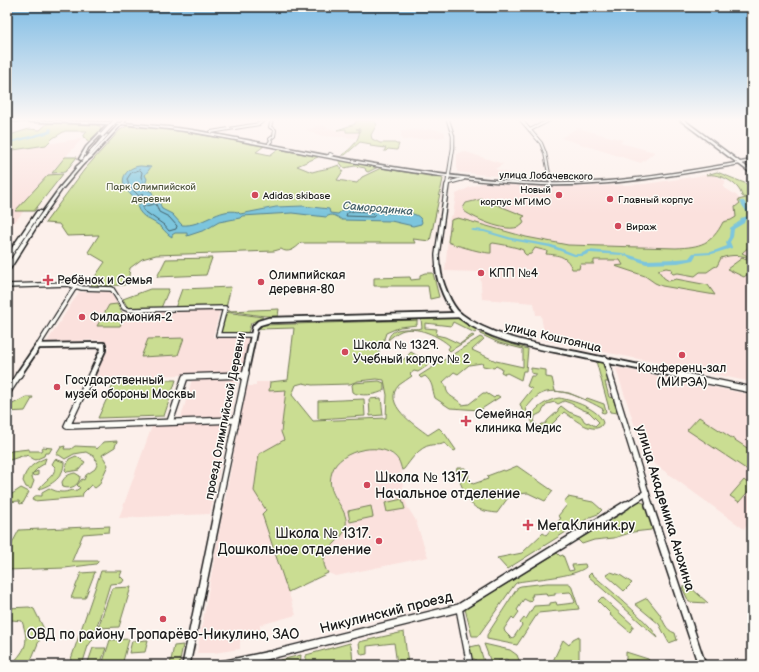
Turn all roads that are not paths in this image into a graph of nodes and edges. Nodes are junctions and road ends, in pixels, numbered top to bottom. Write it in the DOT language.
graph roads {
  1 [pos="88,151"];
  2 [pos="91,151"];
  3 [pos="96,151"];
  4 [pos="309,151"];
  5 [pos="453,151"];
  6 [pos="544,151"];
  7 [pos="725,151"];
  8 [pos="727,151"];
  9 [pos="752,160"];
  10 [pos="740,162"];
  11 [pos="78,168"];
  12 [pos="752,169"];
  13 [pos="752,173"];
  14 [pos="449,176"];
  15 [pos="463,179"];
  16 [pos="448,183"];
  17 [pos="551,184"];
  18 [pos="7,259"];
  19 [pos="7,269"];
  20 [pos="7,286"];
  21 [pos="75,287"];
  22 [pos="459,315"];
  23 [pos="252,335"];
  24 [pos="38,346"];
  25 [pos="606,359"];
  26 [pos="244,375"];
  27 [pos="752,390"];
  28 [pos="7,394"];
  29 [pos="235,420"];
  30 [pos="170,422"];
  31 [pos="646,493"];
  32 [pos="459,608"];
  33 [pos="186,665"];
  34 [pos="222,665"];
  35 [pos="470,665"];
  36 [pos="702,665"];
  1 -- 18 [label="main road"];
  2 -- 11 [label="main road"];
  3 -- 11 [label="main road"];
  4 -- 14 [label="main road, улица Лобачевского"];
  5 -- 14 [label="street, улица Коштоянца"];
  6 -- 17 [label="street"];
  7 -- 10 [label="main road"];
  8 -- 10 [label="main road"];
  9 -- 10 [label="main road, улица Лобачевского"];
  10 -- 12 [label="main road"];
  10 -- 13 [label="main road"];
  10 -- 17 [label="main road, улица Лобачевского"];
  11 -- 19 [label="main road"];
  14 -- 15 [label="main road, улица Лобачевского"];
  14 -- 16 [label="street, улица Коштоянца"];
  14 -- 17 [label="main road, улица Лобачевского"];
  15 -- 16 [label="street"];
  15 -- 17 [label="main road, улица Лобачевского"];
  16 -- 22 [label="street, улица Коштоянца"];
  20 -- 21 [label="street"];
  21 -- 23 [label="street"];
  21 -- 24 [label="street"];
  22 -- 23 [label="street, проезд Олимпийской Деревни"];
  22 -- 25 [label="street, улица Коштоянца"];
  23 -- 26 [label="street, проезд Олимпийской Деревни"];
  24 -- 28 [label="street"];
  24 -- 30 [label="street"];
  25 -- 27 [label="street, улица Коштоянца"];
  25 -- 31 [label="street, улица Академика Анохина"];
  26 -- 29 [label="street, проезд Олимпийской Деревни"];
  26 -- 30 [label="street"];
  29 -- 30 [label="street"];
  29 -- 33 [label="street, проезд Олимпийской Деревни"];
  31 -- 32 [label="street, Никулинский проезд"];
  31 -- 36 [label="street, улица Академика Анохина"];
  32 -- 34 [label="street, Никулинский проезд"];
  32 -- 35 [label="street"];
}
